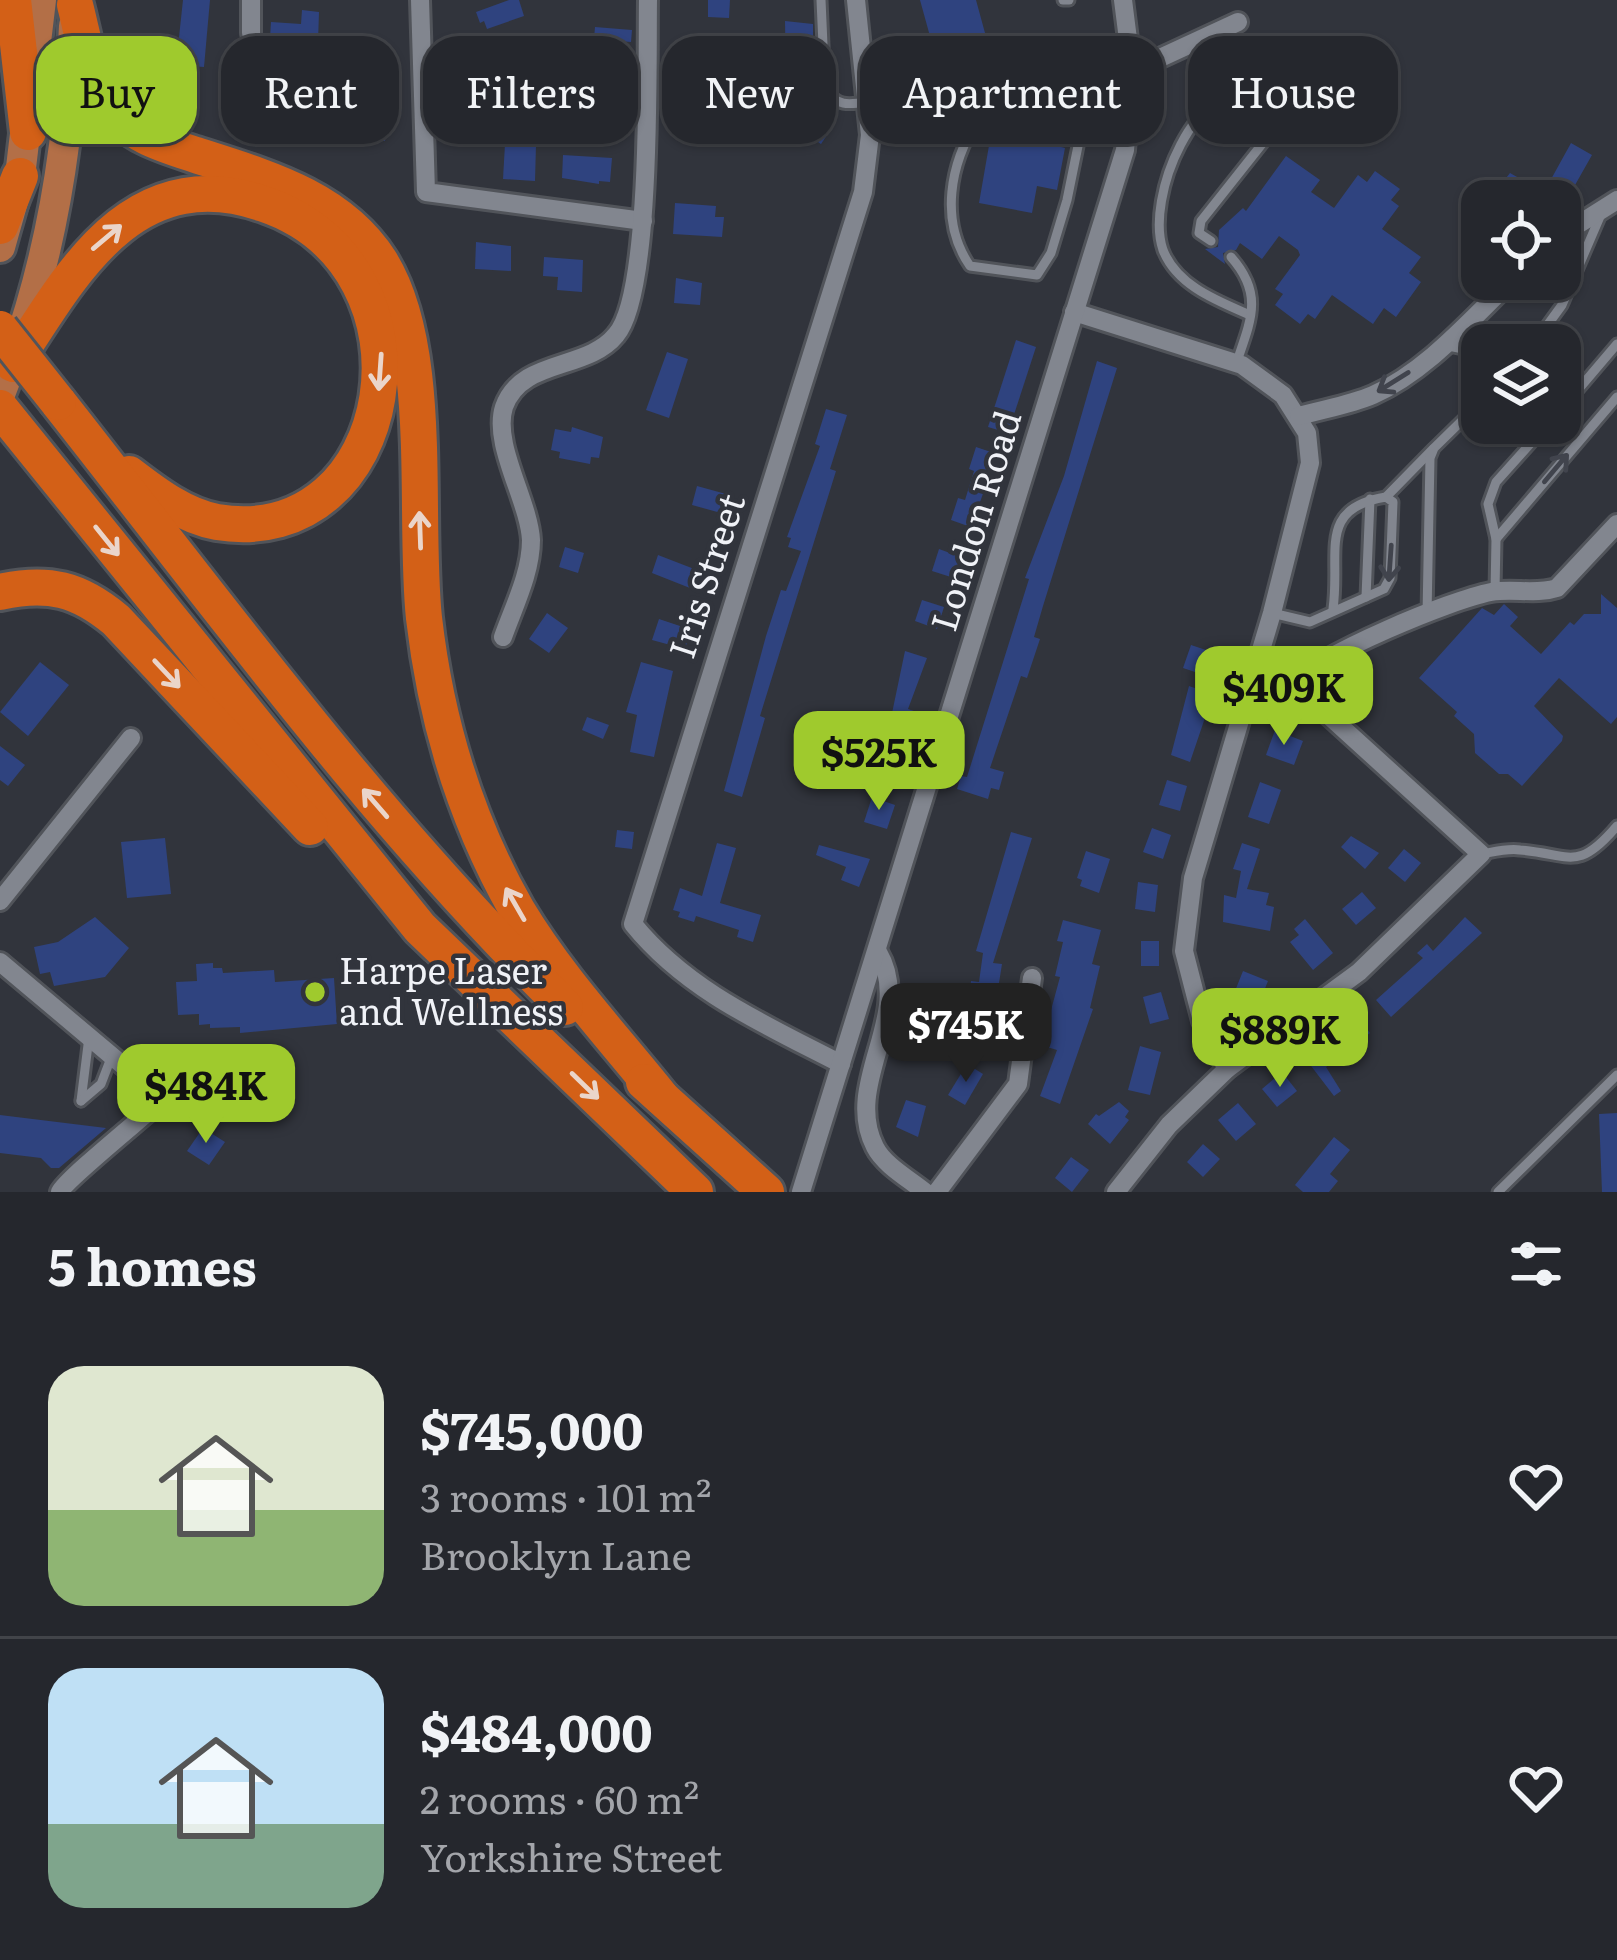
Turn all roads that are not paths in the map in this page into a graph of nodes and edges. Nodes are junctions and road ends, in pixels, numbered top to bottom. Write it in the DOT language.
graph roads {
  1 [pos="13,0"];
  2 [pos="251,0"];
  3 [pos="420,0"];
  4 [pos="649,0"];
  5 [pos="821,0"];
  6 [pos="856,0"];
  7 [pos="1123,0"];
  8 [pos="64,2"];
  9 [pos="1238,22"];
  10 [pos="251,33"];
  11 [pos="1128,36"];
  12 [pos="860,37"];
  13 [pos="1164,56"];
  14 [pos="860,103"];
  15 [pos="1084,108"];
  16 [pos="28,132"];
  17 [pos="869,144"];
  18 [pos="1126,144"];
  19 [pos="20,176"];
  20 [pos="1611,202"];
  21 [pos="643,220"];
  22 [pos="1581,222"];
  23 [pos="0,226"];
  24 [pos="1210,241"];
  25 [pos="0,247"];
  26 [pos="1231,257"];
  27 [pos="1491,300"];
  28 [pos="1074,312"];
  29 [pos="1250,315"];
  30 [pos="1548,324"];
  31 [pos="1617,344"];
  32 [pos="1444,345"];
  33 [pos="1461,349"];
  34 [pos="4,362"];
  35 [pos="1236,364"];
  36 [pos="1581,386"];
  37 [pos="1617,397"];
  38 [pos="0,408"];
  39 [pos="1299,416"];
  40 [pos="1461,422"];
  41 [pos="1530,444"];
  42 [pos="1434,448"];
  43 [pos="95,449"];
  44 [pos="1386,497"];
  45 [pos="1370,500"];
  46 [pos="1617,524"];
  47 [pos="1496,539"];
  48 [pos="1495,591"];
  49 [pos="0,592"];
  50 [pos="1366,597"];
  51 [pos="1333,609"];
  52 [pos="1272,613"];
  53 [pos="1427,615"];
  54 [pos="503,637"];
  55 [pos="1261,654"];
  56 [pos="1293,683"];
  57 [pos="131,739"];
  58 [pos="1617,826"];
  59 [pos="1481,854"];
  60 [pos="0,901"];
  61 [pos="420,928"];
  62 [pos="878,952"];
  63 [pos="0,962"];
  64 [pos="1032,978"];
  65 [pos="89,1037"];
  66 [pos="112,1057"];
  67 [pos="841,1064"];
  68 [pos="1227,1069"];
  69 [pos="1617,1075"];
  70 [pos="661,1097"];
  71 [pos="60,1192"];
  72 [pos="694,1192"];
  73 [pos="766,1192"];
  74 [pos="801,1192"];
  75 [pos="925,1192"];
  76 [pos="938,1192"];
  77 [pos="1116,1192"];
  78 [pos="1498,1192"];
  1 -- 16 [label="highway"];
  2 -- 10 [label="street"];
  3 -- 21 [label="street"];
  4 -- 21 [label="street"];
  5 -- 14 [label="lane"];
  6 -- 12 [label="street, Iris Street"];
  7 -- 11 [label="street, London Road"];
  8 -- 16 [label="main road"];
  8 -- 34 [label="main road"];
  70 -- 8 [label="highway, one-way"];
  9 -- 13 [label="street"];
  15 -- 15 [label="lane"];
  16 -- 19 [label="main road"];
  17 -- 67 [label="street, Iris Street"];
  18 -- 28 [label="street, London Road"];
  19 -- 23 [label="highway"];
  19 -- 25 [label="main road"];
  20 -- 22 [label="street"];
  20 -- 30 [label="lane"];
  21 -- 54 [label="street"];
  24 -- 29 [label="lane"];
  26 -- 29 [label="lane"];
  27 -- 32 [label="street"];
  28 -- 35 [label="street"];
  28 -- 62 [label="street, London Road"];
  29 -- 35 [label="lane"];
  31 -- 36 [label="lane"];
  32 -- 33 [label="lane"];
  32 -- 39 [label="street, one-way"];
  34 -- 43 [label="highway, bridge"];
  34 -- 43 [label="highway, one-way"];
  35 -- 39 [label="street"];
  47 -- 37 [label="lane, one-way"];
  38 -- 61 [label="highway, one-way"];
  39 -- 52 [label="street"];
  40 -- 42 [label="lane"];
  41 -- 47 [label="lane"];
  42 -- 44 [label="lane"];
  42 -- 53 [label="lane"];
  70 -- 43 [label="highway, one-way"];
  44 -- 45 [label="lane"];
  44 -- 50 [label="lane, one-way"];
  45 -- 50 [label="lane"];
  45 -- 51 [label="lane"];
  46 -- 48 [label="street"];
  47 -- 48 [label="lane"];
  48 -- 53 [label="street"];
  49 -- 61 [label="highway, one-way"];
  50 -- 51 [label="lane"];
  51 -- 52 [label="lane"];
  52 -- 55 [label="street"];
  53 -- 56 [label="street"];
  55 -- 56 [label="street"];
  55 -- 68 [label="street"];
  56 -- 59 [label="street"];
  57 -- 60 [label="street"];
  58 -- 59 [label="lane"];
  59 -- 68 [label="street"];
  61 -- 72 [label="highway, one-way"];
  62 -- 67 [label="street, London Road"];
  62 -- 75 [label="street"];
  63 -- 65 [label="street"];
  64 -- 76 [label="street"];
  65 -- 66 [label="street"];
  65 -- 66 [label="lane"];
  66 -- 71 [label="street"];
  67 -- 74 [label="street, London Road"];
  68 -- 77 [label="street"];
  69 -- 78 [label="lane"];
  70 -- 73 [label="highway"];
}
